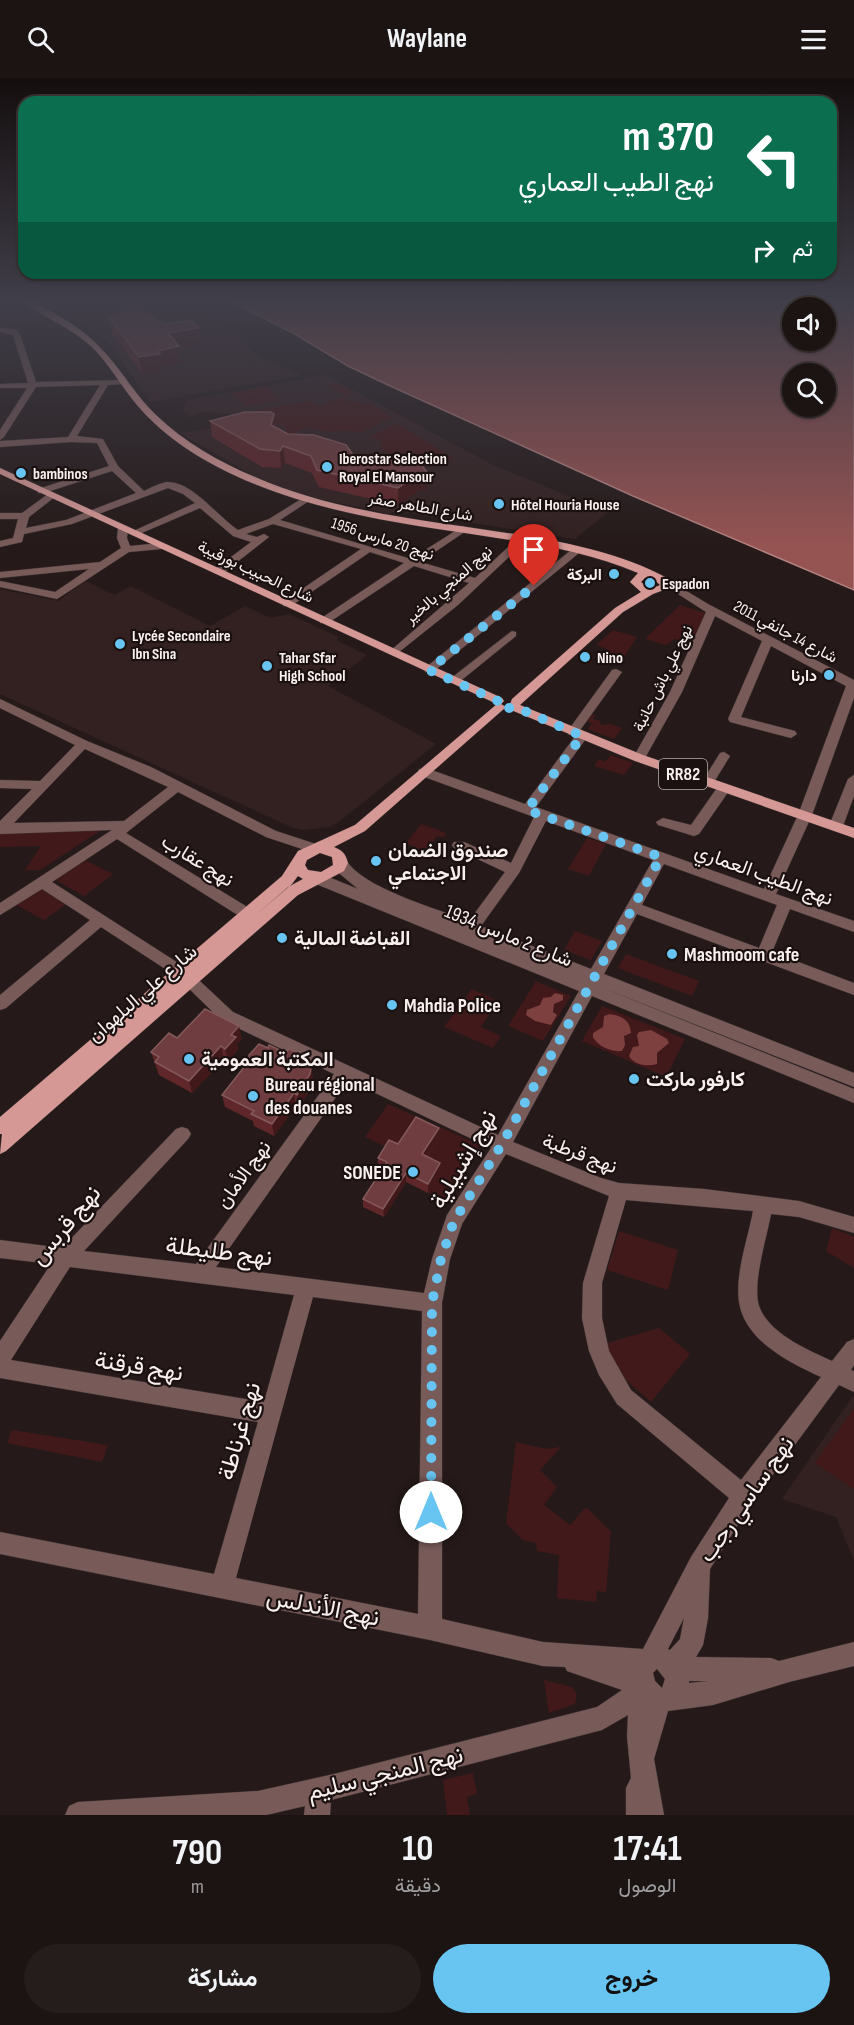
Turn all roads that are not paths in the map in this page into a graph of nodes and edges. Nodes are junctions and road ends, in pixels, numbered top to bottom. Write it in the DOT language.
graph roads {
  1 [pos="122,382"];
  2 [pos="32,383"];
  3 [pos="105,383"];
  4 [pos="0,386"];
  5 [pos="0,437"];
  6 [pos="71,439"];
  7 [pos="0,444"];
  8 [pos="114,467"];
  9 [pos="1,473"];
  10 [pos="141,492"];
  11 [pos="46,494"];
  12 [pos="306,499"];
  13 [pos="202,504"];
  14 [pos="88,513"];
  15 [pos="0,516"];
  16 [pos="24,516"];
  17 [pos="276,522"];
  18 [pos="123,528"];
  19 [pos="463,529"];
  20 [pos="21,532"];
  21 [pos="134,533"];
  22 [pos="237,534"];
  23 [pos="524,538"];
  24 [pos="260,541"];
  25 [pos="0,544"];
  26 [pos="161,546"];
  27 [pos="370,548"];
  28 [pos="126,549"];
  29 [pos="579,549"];
  30 [pos="594,553"];
  31 [pos="411,563"];
  32 [pos="104,565"];
  33 [pos="219,571"];
  34 [pos="0,575"];
  35 [pos="650,575"];
  36 [pos="665,581"];
  37 [pos="477,582"];
  38 [pos="635,582"];
  39 [pos="0,585"];
  40 [pos="652,590"];
  41 [pos="287,604"];
  42 [pos="708,608"];
  43 [pos="619,610"];
  44 [pos="324,621"];
  45 [pos="513,634"];
  46 [pos="768,640"];
  47 [pos="394,653"];
  48 [pos="429,670"];
  49 [pos="616,672"];
  50 [pos="454,681"];
  51 [pos="853,684"];
  52 [pos="507,703"];
  53 [pos="0,704"];
  54 [pos="577,734"];
  55 [pos="791,734"];
  56 [pos="83,744"];
  57 [pos="724,756"];
  58 [pos="639,758"];
  59 [pos="424,772"];
  60 [pos="854,779"];
  61 [pos="708,782"];
  62 [pos="0,784"];
  63 [pos="44,785"];
  64 [pos="177,786"];
  65 [pos="724,788"];
  66 [pos="527,810"];
  67 [pos="542,815"];
  68 [pos="805,815"];
  69 [pos="663,822"];
  70 [pos="836,826"];
  71 [pos="360,828"];
  72 [pos="1,829"];
  73 [pos="122,829"];
  74 [pos="854,833"];
  75 [pos="271,834"];
  76 [pos="459,845"];
  77 [pos="319,848"];
  78 [pos="661,857"];
  79 [pos="341,861"];
  80 [pos="299,863"];
  81 [pos="514,870"];
  82 [pos="316,878"];
  83 [pos="41,882"];
  84 [pos="768,896"];
  85 [pos="786,902"];
  86 [pos="2,907"];
  87 [pos="633,907"];
  88 [pos="253,918"];
  89 [pos="101,919"];
  90 [pos="854,927"];
  91 [pos="472,928"];
  92 [pos="763,955"];
  93 [pos="185,976"];
  94 [pos="591,983"];
  95 [pos="854,989"];
  96 [pos="0,1004"];
  97 [pos="345,1072"];
  98 [pos="854,1080"];
  99 [pos="854,1096"];
  100 [pos="27,1112"];
  101 [pos="0,1127"];
  102 [pos="182,1134"];
  103 [pos="502,1144"];
  104 [pos="0,1146"];
  105 [pos="619,1191"];
  106 [pos="764,1204"];
  107 [pos="854,1225"];
  108 [pos="0,1249"];
  109 [pos="66,1257"];
  110 [pos="200,1274"];
  111 [pos="306,1288"];
  112 [pos="432,1303"];
  113 [pos="854,1349"];
  114 [pos="0,1359"];
  115 [pos="0,1368"];
  116 [pos="846,1378"];
  117 [pos="271,1414"];
  118 [pos="743,1496"];
  119 [pos="0,1544"];
  120 [pos="222,1587"];
  121 [pos="430,1628"];
  122 [pos="543,1654"];
  123 [pos="854,1654"];
  124 [pos="661,1664"];
  125 [pos="789,1670"];
  126 [pos="654,1693"];
  127 [pos="640,1764"];
  128 [pos="318,1803"];
  129 [pos="78,1815"];
  130 [pos="639,1815"];
  131 [pos="651,1815"];
  1 -- 3 [label="street"];
  1 -- 12 [label="main road, شارع الطاهر صفر"];
  2 -- 3 [label="street"];
  2 -- 4 [label="street"];
  2 -- 5 [label="street"];
  3 -- 6 [label="street"];
  6 -- 7 [label="street"];
  6 -- 8 [label="street"];
  8 -- 10 [label="street"];
  8 -- 11 [label="street"];
  9 -- 11 [label="main road, شارع الحبيب بورقيبة / RR82"];
  10 -- 13 [label="street"];
  10 -- 14 [label="street"];
  11 -- 14 [label="main road, شارع الحبيب بورقيبة / RR82"];
  11 -- 16 [label="street"];
  12 -- 17 [label="street"];
  12 -- 19 [label="main road, شارع الطاهر صفر"];
  13 -- 21 [label="street"];
  13 -- 22 [label="street"];
  14 -- 18 [label="main road, شارع الحبيب بورقيبة / RR82"];
  14 -- 20 [label="street"];
  15 -- 16 [label="street"];
  16 -- 20 [label="street"];
  17 -- 22 [label="street"];
  17 -- 24 [label="street"];
  17 -- 27 [label="street, نهج 20 مارس 1956"];
  18 -- 21 [label="main road, شارع الحبيب بورقيبة / RR82"];
  18 -- 28 [label="street"];
  19 -- 23 [label="main road, شارع الطاهر صفر"];
  19 -- 31 [label="street"];
  20 -- 25 [label="street"];
  21 -- 26 [label="main road, شارع الحبيب بورقيبة / RR82"];
  22 -- 24 [label="street"];
  23 -- 29 [label="main road, شارع الطاهر صفر"];
  23 -- 37 [label="street, نهج المنجي بالخير"];
  24 -- 33 [label="street"];
  26 -- 28 [label="street"];
  26 -- 33 [label="main road, شارع الحبيب بورقيبة / RR82"];
  27 -- 31 [label="street, نهج 20 مارس 1956"];
  27 -- 41 [label="street"];
  28 -- 32 [label="street"];
  29 -- 30 [label="main road, شارع الطاهر صفر"];
  29 -- 48 [label="street"];
  30 -- 35 [label="main road, شارع الطاهر صفر"];
  30 -- 38 [label="main road, شارع الطاهر صفر"];
  31 -- 37 [label="street, نهج 20 مارس 1956"];
  31 -- 44 [label="street"];
  32 -- 34 [label="street"];
  32 -- 39 [label="street"];
  33 -- 41 [label="main road, شارع الحبيب بورقيبة / RR82"];
  35 -- 36 [label="main road, شارع الطاهر صفر"];
  35 -- 38 [label="main road"];
  36 -- 40 [label="main road"];
  36 -- 42 [label="street, شارع 14 جانفي 2011"];
  37 -- 47 [label="street, نهج المنجي بالخير"];
  38 -- 40 [label="main road, شارع الطاهر صفر"];
  38 -- 43 [label="main road"];
  40 -- 42 [label="street, شارع 14 جانفي 2011"];
  40 -- 43 [label="main road"];
  41 -- 44 [label="main road, شارع الحبيب بورقيبة / RR82"];
  42 -- 46 [label="street, شارع 14 جانفي 2011"];
  42 -- 58 [label="street, نهج علي باش حانبة"];
  43 -- 52 [label="main road"];
  44 -- 47 [label="main road, شارع الحبيب بورقيبة / RR82"];
  45 -- 50 [label="street"];
  46 -- 51 [label="street, شارع 14 جانفي 2011"];
  46 -- 55 [label="street"];
  47 -- 48 [label="main road, شارع الحبيب بورقيبة / RR82"];
  48 -- 50 [label="main road, شارع الحبيب بورقيبة / RR82"];
  49 -- 54 [label="street"];
  50 -- 52 [label="main road, شارع الحبيب بورقيبة / RR82"];
  51 -- 68 [label="street"];
  52 -- 54 [label="main road, شارع الحبيب بورقيبة / RR82"];
  52 -- 59 [label="main road"];
  53 -- 56 [label="street"];
  54 -- 58 [label="main road, شارع الحبيب بورقيبة / RR82"];
  54 -- 66 [label="street"];
  56 -- 63 [label="street"];
  56 -- 64 [label="street"];
  57 -- 61 [label="street"];
  58 -- 61 [label="main road, شارع الحبيب بورقيبة / RR82"];
  59 -- 66 [label="street, نهج الطيب العماري"];
  59 -- 71 [label="main road"];
  60 -- 70 [label="street"];
  61 -- 65 [label="main road, شارع الحبيب بورقيبة / RR82"];
  62 -- 63 [label="street"];
  63 -- 72 [label="street"];
  64 -- 73 [label="street"];
  64 -- 75 [label="street"];
  65 -- 68 [label="main road, شارع الحبيب بورقيبة / RR82"];
  65 -- 69 [label="street"];
  66 -- 67 [label="street, نهج الطيب العماري"];
  67 -- 78 [label="street, نهج الطيب العماري"];
  67 -- 81 [label="street"];
  68 -- 70 [label="main road, شارع الحبيب بورقيبة / RR82"];
  68 -- 84 [label="street"];
  70 -- 74 [label="main road, شارع الحبيب بورقيبة / RR82"];
  71 -- 77 [label="main road"];
  71 -- 79 [label="main road"];
  72 -- 73 [label="street"];
  73 -- 83 [label="street"];
  73 -- 88 [label="street, نهج عقارب"];
  75 -- 77 [label="street"];
  75 -- 80 [label="street"];
  76 -- 81 [label="street"];
  77 -- 79 [label="main road"];
  77 -- 80 [label="main road"];
  78 -- 84 [label="street, نهج الطيب العماري"];
  78 -- 87 [label="street, نهج إشبيلية"];
  79 -- 82 [label="main road"];
  79 -- 91 [label="street, شارع 2 مارس 1934"];
  80 -- 82 [label="main road"];
  80 -- 88 [label="main road, شارع علي البلهوان"];
  81 -- 91 [label="street"];
  82 -- 88 [label="main road, شارع علي البلهوان"];
  82 -- 94 [label="street, شارع 2 مارس 1934"];
  83 -- 86 [label="street"];
  83 -- 89 [label="street, نهج قرطبة"];
  84 -- 85 [label="street, نهج الطيب العماري"];
  85 -- 90 [label="street, نهج الطيب العماري"];
  85 -- 92 [label="street"];
  87 -- 92 [label="street"];
  87 -- 94 [label="street, نهج إشبيلية"];
  88 -- 93 [label="main road, شارع علي البلهوان"];
  89 -- 93 [label="street, نهج قرطبة"];
  89 -- 96 [label="street"];
  91 -- 94 [label="street, شارع 2 مارس 1934"];
  92 -- 95 [label="street"];
  93 -- 97 [label="street, نهج قرطبة"];
  93 -- 100 [label="main road, شارع علي البلهوان"];
  94 -- 98 [label="street, شارع 2 مارس 1934"];
  94 -- 99 [label="street, شارع 2 مارس 1934"];
  94 -- 103 [label="street, نهج إشبيلية"];
  97 -- 103 [label="street, نهج قرطبة"];
  97 -- 110 [label="street, نهج الأمان"];
  100 -- 101 [label="main road, شارع علي البلهوان"];
  100 -- 104 [label="main road, شارع علي البلهوان"];
  102 -- 109 [label="street, نهج قربس"];
  103 -- 105 [label="street, نهج قرطبة"];
  103 -- 112 [label="street, نهج إشبيلية"];
  105 -- 106 [label="street, نهج قرطبة"];
  105 -- 118 [label="street"];
  106 -- 107 [label="street, نهج قرطبة"];
  106 -- 116 [label="street"];
  108 -- 109 [label="street, نهج طليطلة"];
  109 -- 110 [label="street, نهج طليطلة"];
  109 -- 114 [label="street, نهج قربس"];
  110 -- 111 [label="street, نهج طليطلة"];
  111 -- 112 [label="street, نهج طليطلة"];
  111 -- 117 [label="street, نهج غرناطة"];
  112 -- 121 [label="street, نهج إشبيلية"];
  113 -- 116 [label="street, نهج ساسي رجب"];
  115 -- 117 [label="street, نهج قرقنة"];
  116 -- 118 [label="street, نهج ساسي رجب"];
  117 -- 120 [label="street, نهج غرناطة"];
  118 -- 124 [label="street, نهج ساسي رجب"];
  119 -- 120 [label="street, نهج الأندلس"];
  120 -- 121 [label="street, نهج الأندلس"];
  121 -- 122 [label="street, نهج الأندلس"];
  122 -- 124 [label="street, نهج الأندلس"];
  122 -- 126 [label="street"];
  123 -- 125 [label="street"];
  124 -- 125 [label="street, نهج الأندلس"];
  124 -- 126 [label="street"];
  124 -- 126 [label="street"];
  125 -- 126 [label="street"];
  126 -- 127 [label="street"];
  126 -- 128 [label="street, نهج المنجي سليم"];
  127 -- 130 [label="street"];
  127 -- 131 [label="street"];
  128 -- 129 [label="street, نهج المنجي سليم"];
}
